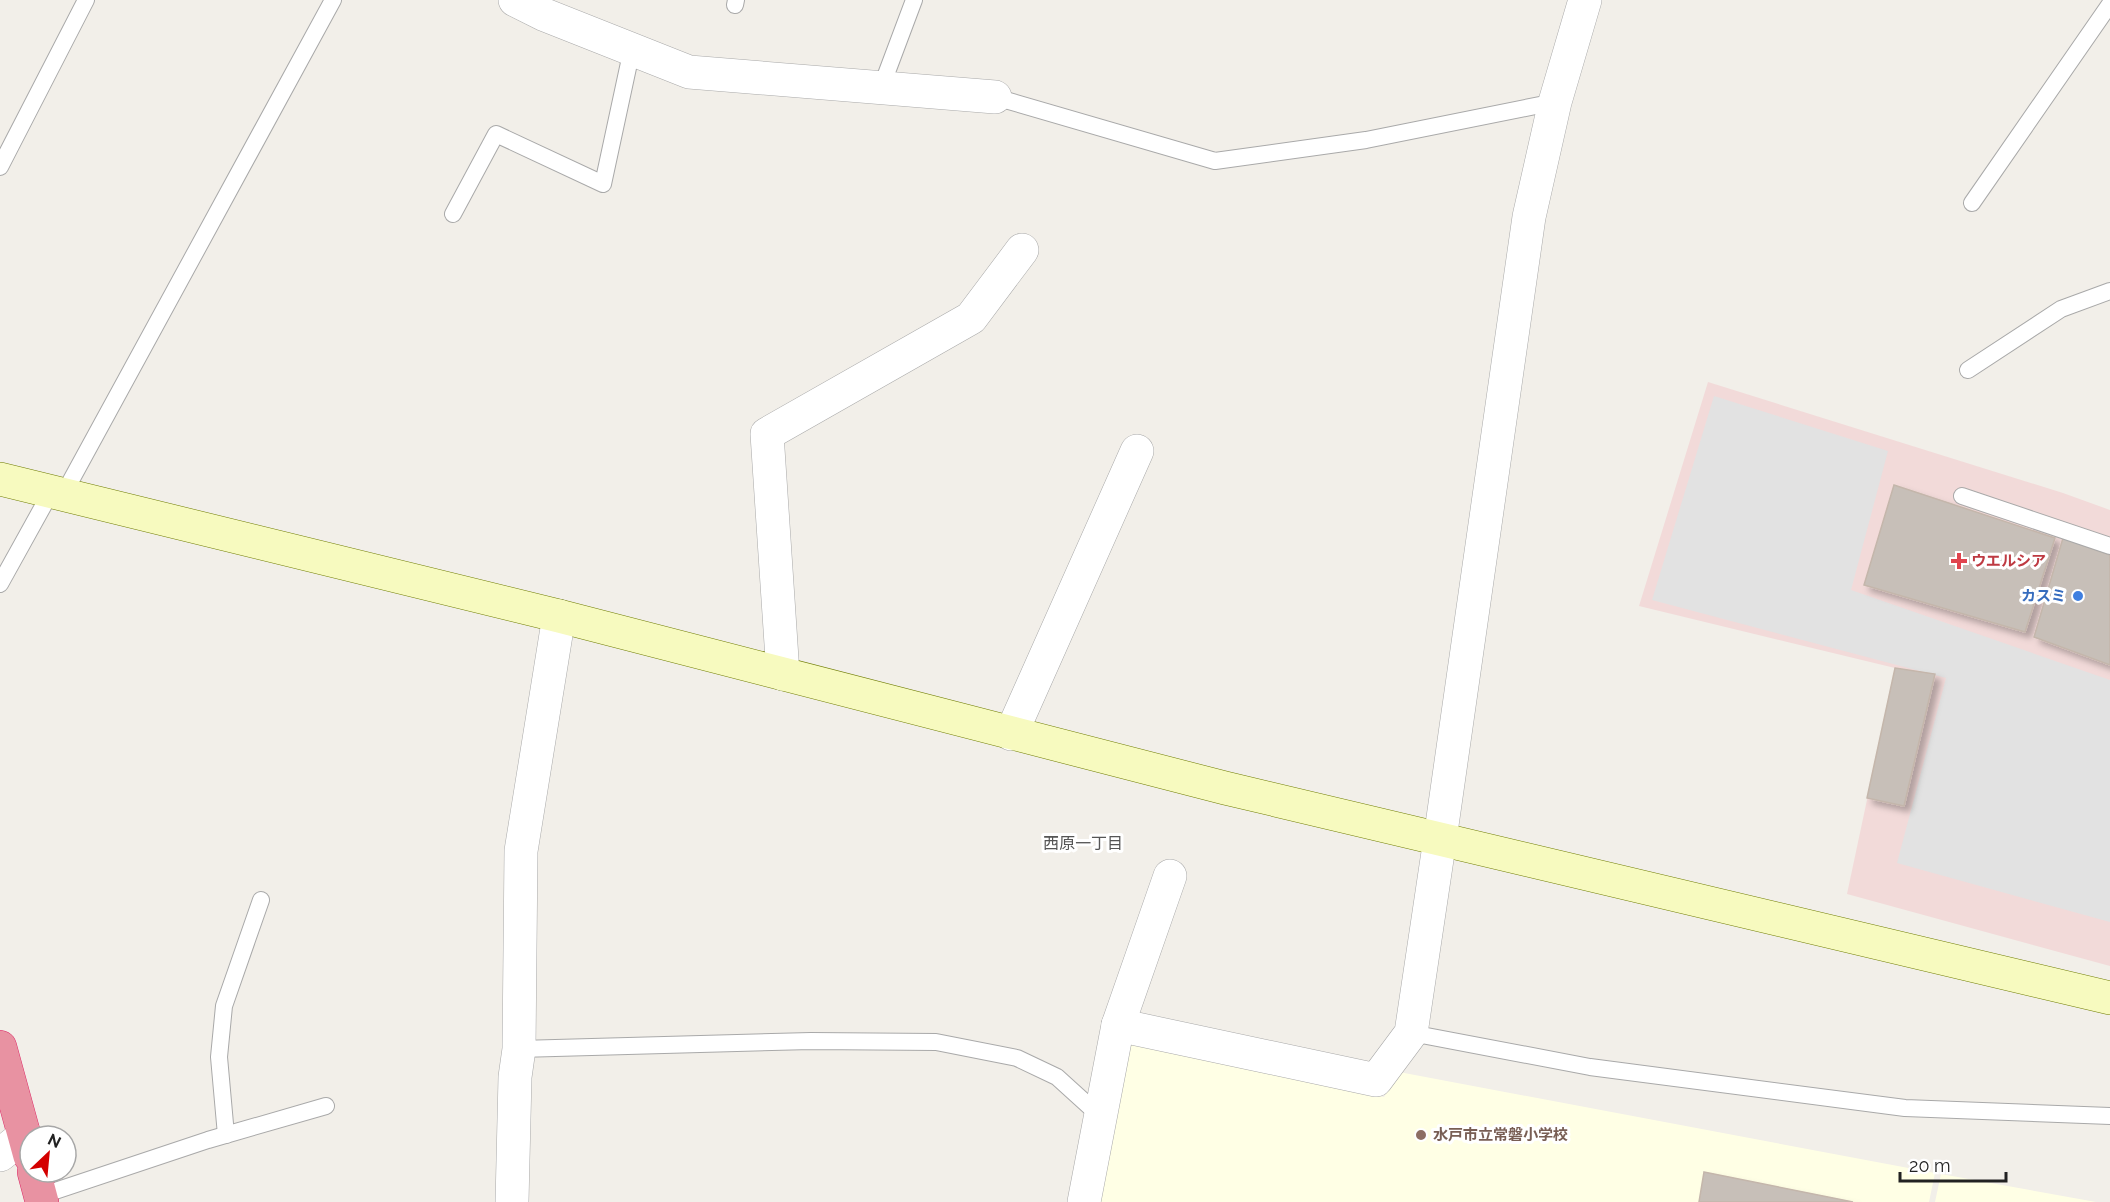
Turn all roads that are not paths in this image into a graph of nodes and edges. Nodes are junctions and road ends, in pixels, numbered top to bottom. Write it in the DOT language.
graph roads {
  1 [pos="86,0"];
  2 [pos="333,0"];
  3 [pos="515,0"];
  4 [pos="914,0"];
  5 [pos="1585,0"];
  6 [pos="2110,4"];
  7 [pos="548,8"];
  8 [pos="632,49"];
  9 [pos="881,88"];
  10 [pos="995,97"];
  11 [pos="1556,102"];
  12 [pos="0,167"];
  13 [pos="1972,203"];
  14 [pos="453,214"];
  15 [pos="1022,250"];
  16 [pos="2110,291"];
  17 [pos="1968,370"];
  18 [pos="1137,451"];
  19 [pos="0,479"];
  20 [pos="57,494"];
  21 [pos="1962,496"];
  22 [pos="2110,546"];
  23 [pos="0,584"];
  24 [pos="559,616"];
  25 [pos="783,674"];
  26 [pos="1011,734"];
  27 [pos="1440,839"];
  28 [pos="1170,876"];
  29 [pos="261,900"];
  30 [pos="2110,998"];
  31 [pos="1118,1025"];
  32 [pos="1411,1033"];
  33 [pos="0,1047"];
  34 [pos="519,1049"];
  35 [pos="326,1106"];
  36 [pos="1100,1116"];
  37 [pos="2110,1116"];
  38 [pos="226,1135"];
  39 [pos="18,1149"];
  40 [pos="39,1190"];
  41 [pos="512,1202"];
  42 [pos="1084,1202"];
  1 -- 12 [label="lane"];
  2 -- 20 [label="lane"];
  3 -- 7 [label="street"];
  4 -- 9 [label="lane"];
  5 -- 11 [label="street"];
  6 -- 13 [label="lane"];
  7 -- 8 [label="street"];
  8 -- 9 [label="street"];
  8 -- 14 [label="lane"];
  9 -- 10 [label="street"];
  10 -- 11 [label="lane"];
  11 -- 27 [label="street"];
  15 -- 25 [label="street"];
  16 -- 17 [label="lane"];
  18 -- 26 [label="street"];
  19 -- 20 [label="street"];
  20 -- 23 [label="lane"];
  20 -- 24 [label="street"];
  21 -- 22 [label="lane"];
  24 -- 25 [label="street"];
  24 -- 34 [label="street"];
  25 -- 26 [label="street"];
  26 -- 27 [label="street"];
  27 -- 30 [label="street"];
  27 -- 32 [label="street"];
  28 -- 31 [label="street"];
  29 -- 38 [label="lane"];
  31 -- 32 [label="street"];
  31 -- 36 [label="street"];
  32 -- 37 [label="lane"];
  33 -- 39 [label="highway"];
  34 -- 36 [label="lane"];
  34 -- 41 [label="street"];
  35 -- 38 [label="lane"];
  36 -- 42 [label="street"];
  38 -- 40 [label="lane"];
}
